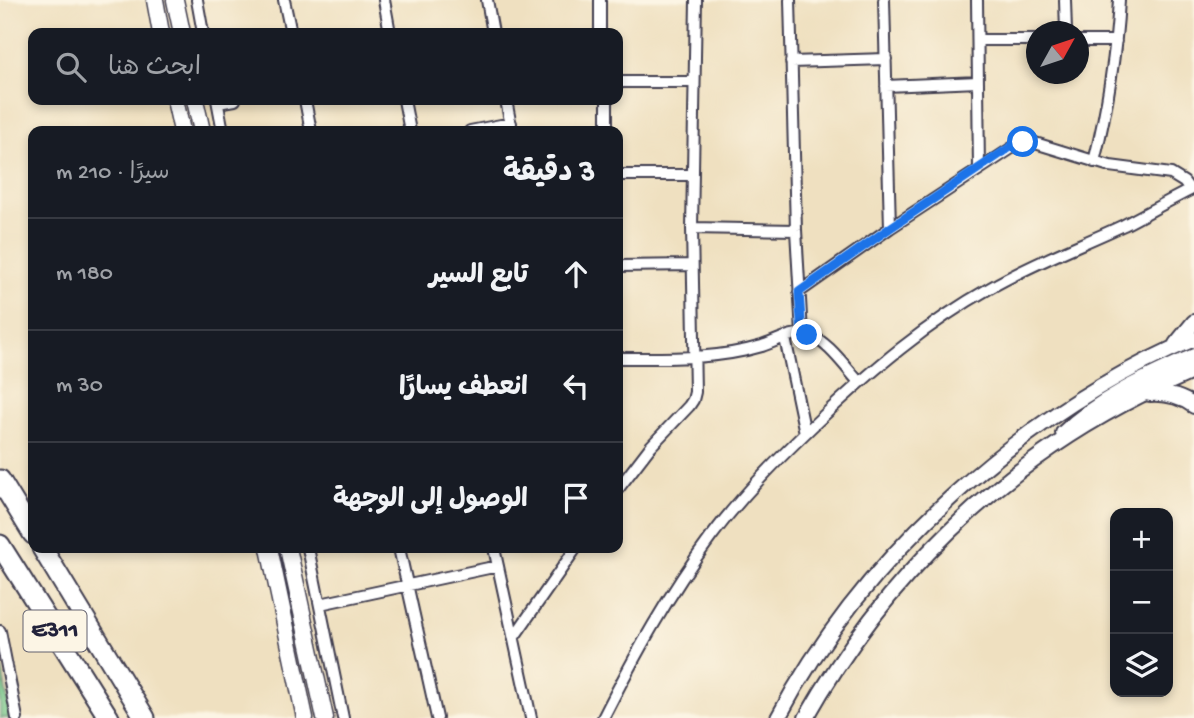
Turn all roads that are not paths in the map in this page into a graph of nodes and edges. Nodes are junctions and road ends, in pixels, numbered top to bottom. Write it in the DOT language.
graph roads {
  1 [pos="155,0"];
  2 [pos="175,0"];
  3 [pos="197,0"];
  4 [pos="284,0"];
  5 [pos="384,0"];
  6 [pos="486,0"];
  7 [pos="600,0"];
  8 [pos="696,0"];
  9 [pos="790,0"];
  10 [pos="884,0"];
  11 [pos="977,0"];
  12 [pos="1065,0"];
  13 [pos="1119,0"];
  14 [pos="1066,21"];
  15 [pos="161,28"];
  16 [pos="181,28"];
  17 [pos="202,28"];
  18 [pos="290,28"];
  19 [pos="389,28"];
  20 [pos="492,28"];
  21 [pos="600,28"];
  22 [pos="978,40"];
  23 [pos="1026,40"];
  24 [pos="1089,41"];
  25 [pos="1116,41"];
  26 [pos="886,59"];
  27 [pos="792,62"];
  28 [pos="623,82"];
  29 [pos="694,82"];
  30 [pos="978,82"];
  31 [pos="887,86"];
  32 [pos="176,105"];
  33 [pos="196,105"];
  34 [pos="218,105"];
  35 [pos="305,105"];
  36 [pos="405,105"];
  37 [pos="507,105"];
  38 [pos="607,105"];
  39 [pos="181,126"];
  40 [pos="201,126"];
  41 [pos="222,126"];
  42 [pos="310,126"];
  43 [pos="409,126"];
  44 [pos="511,126"];
  45 [pos="607,126"];
  46 [pos="1094,162"];
  47 [pos="979,169"];
  48 [pos="623,175"];
  49 [pos="693,175"];
  50 [pos="1193,189"];
  51 [pos="692,228"];
  52 [pos="890,228"];
  53 [pos="796,230"];
  54 [pos="692,265"];
  55 [pos="623,266"];
  56 [pos="799,292"];
  57 [pos="1194,322"];
  58 [pos="802,334"];
  59 [pos="785,338"];
  60 [pos="1194,339"];
  61 [pos="1173,348"];
  62 [pos="1194,356"];
  63 [pos="623,358"];
  64 [pos="694,358"];
  65 [pos="1194,371"];
  66 [pos="859,382"];
  67 [pos="1141,395"];
  68 [pos="1194,405"];
  69 [pos="806,433"];
  70 [pos="1040,456"];
  71 [pos="0,480"];
  72 [pos="623,482"];
  73 [pos="28,526"];
  74 [pos="0,545"];
  75 [pos="45,553"];
  76 [pos="270,553"];
  77 [pos="290,553"];
  78 [pos="309,553"];
  79 [pos="401,553"];
  80 [pos="495,553"];
  81 [pos="572,553"];
  82 [pos="498,566"];
  83 [pos="408,585"];
  84 [pos="320,604"];
  85 [pos="0,631"];
  86 [pos="514,636"];
  87 [pos="17,718"];
  88 [pos="109,718"];
  89 [pos="145,718"];
  90 [pos="305,718"];
  91 [pos="325,718"];
  92 [pos="343,718"];
  93 [pos="437,718"];
  94 [pos="531,718"];
  95 [pos="603,718"];
  96 [pos="778,718"];
  97 [pos="806,718"];
  1 -- 15 [label="main road"];
  2 -- 16 [label="main road"];
  3 -- 17 [label="street"];
  4 -- 18 [label="street"];
  5 -- 19 [label="street"];
  6 -- 20 [label="street"];
  7 -- 21 [label="street"];
  8 -- 29 [label="street"];
  9 -- 27 [label="street"];
  10 -- 26 [label="street"];
  11 -- 22 [label="street"];
  12 -- 14 [label="street"];
  13 -- 25 [label="street"];
  22 -- 23 [label="street"];
  22 -- 30 [label="street"];
  24 -- 25 [label="street"];
  25 -- 46 [label="street"];
  26 -- 27 [label="street"];
  26 -- 31 [label="street"];
  27 -- 53 [label="street"];
  28 -- 29 [label="street"];
  29 -- 49 [label="street"];
  30 -- 31 [label="street"];
  30 -- 47 [label="street"];
  31 -- 52 [label="street"];
  32 -- 39 [label="main road"];
  33 -- 40 [label="main road"];
  34 -- 41 [label="street"];
  35 -- 42 [label="street"];
  36 -- 43 [label="street"];
  37 -- 44 [label="street"];
  38 -- 45 [label="street"];
  46 -- 47 [label="street"];
  46 -- 50 [label="street"];
  47 -- 52 [label="street"];
  48 -- 49 [label="street"];
  49 -- 51 [label="street"];
  50 -- 66 [label="street"];
  51 -- 53 [label="street"];
  51 -- 54 [label="street"];
  52 -- 56 [label="street"];
  53 -- 56 [label="street"];
  54 -- 55 [label="street"];
  54 -- 64 [label="street"];
  56 -- 58 [label="street"];
  57 -- 61 [label="street"];
  58 -- 59 [label="street"];
  58 -- 66 [label="street"];
  59 -- 64 [label="street"];
  59 -- 69 [label="street"];
  60 -- 61 [label="street"];
  61 -- 96 [label="street"];
  62 -- 70 [label="street"];
  63 -- 64 [label="street"];
  64 -- 72 [label="street"];
  65 -- 67 [label="street"];
  66 -- 69 [label="street"];
  67 -- 68 [label="street"];
  67 -- 70 [label="street"];
  69 -- 95 [label="street"];
  70 -- 97 [label="street"];
  71 -- 73 [label="highway"];
  74 -- 88 [label="highway, E311"];
  75 -- 89 [label="highway, E311"];
  76 -- 90 [label="main road"];
  77 -- 91 [label="main road"];
  78 -- 84 [label="street"];
  79 -- 83 [label="street"];
  80 -- 82 [label="street"];
  81 -- 86 [label="street"];
  82 -- 83 [label="street"];
  82 -- 86 [label="street"];
  83 -- 84 [label="street"];
  83 -- 93 [label="street"];
  84 -- 92 [label="street"];
  85 -- 87 [label="street"];
  86 -- 94 [label="street"];
}
